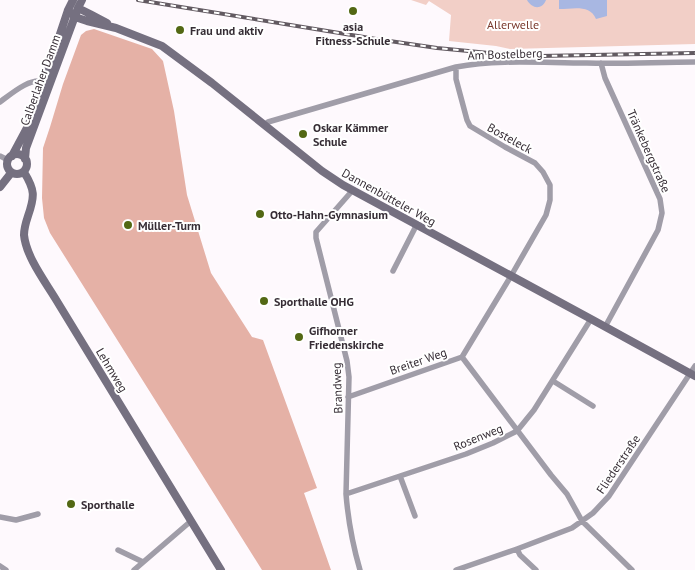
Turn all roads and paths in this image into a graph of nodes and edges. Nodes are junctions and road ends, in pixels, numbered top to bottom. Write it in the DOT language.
graph roads {
  1 [pos="73,0"];
  2 [pos="82,0"];
  3 [pos="78,8"];
  4 [pos="68,10"];
  5 [pos="75,17"];
  6 [pos="116,28"];
  7 [pos="695,62"];
  8 [pos="601,63"];
  9 [pos="456,67"];
  10 [pos="44,82"];
  11 [pos="0,102"];
  12 [pos="264,125"];
  13 [pos="0,156"];
  14 [pos="10,158"];
  15 [pos="25,159"];
  16 [pos="24,172"];
  17 [pos="12,173"];
  18 [pos="0,187"];
  19 [pos="352,191"];
  20 [pos="416,226"];
  21 [pos="393,270"];
  22 [pos="511,276"];
  23 [pos="591,319"];
  24 [pos="605,327"];
  25 [pos="462,356"];
  26 [pos="695,366"];
  27 [pos="692,375"];
  28 [pos="553,381"];
  29 [pos="348,396"];
  30 [pos="593,406"];
  31 [pos="517,431"];
  32 [pos="400,476"];
  33 [pos="346,494"];
  34 [pos="38,514"];
  35 [pos="415,516"];
  36 [pos="0,517"];
  37 [pos="191,521"];
  38 [pos="582,521"];
  39 [pos="517,549"];
  40 [pos="118,550"];
  41 [pos="143,562"];
  42 [pos="0,566"];
  43 [pos="6,570"];
  44 [pos="134,570"];
  45 [pos="221,570"];
  46 [pos="360,570"];
  47 [pos="456,570"];
  48 [pos="536,570"];
  49 [pos="632,570"];
  1 -- 4 [label="street, Calberlaher Damm"];
  2 -- 3 [label="street, Calberlaher Damm"];
  3 -- 4 [label="street"];
  3 -- 5 [label="street, Calberlaher Damm"];
  3 -- 6 [label="street, Dannenbütteler Weg"];
  4 -- 5 [label="street, Dannenbütteler Weg"];
  4 -- 10 [label="street, Calberlaher Damm"];
  5 -- 6 [label="street, Dannenbütteler Weg"];
  5 -- 15 [label="street, Calberlaher Damm"];
  6 -- 12 [label="street, Dannenbütteler Weg"];
  7 -- 8 [label="street, Am Bostelberg"];
  8 -- 9 [label="street, Am Bostelberg"];
  8 -- 24 [label="street, Tränkebergstraße"];
  9 -- 12 [label="street, Am Bostelberg"];
  9 -- 22 [label="street, Bosteleck"];
  10 -- 11 [label="street, Calberlaher Damm"];
  10 -- 14 [label="street, Calberlaher Damm"];
  12 -- 19 [label="street, Dannenbütteler Weg"];
  13 -- 14 [label="street"];
  14 -- 15 [label="street"];
  14 -- 17 [label="street"];
  15 -- 16 [label="street"];
  16 -- 17 [label="street"];
  16 -- 37 [label="street, Lehmweg"];
  17 -- 18 [label="street"];
  19 -- 20 [label="street, Dannenbütteler Weg"];
  19 -- 29 [label="street, Brandweg"];
  20 -- 21 [label="street"];
  20 -- 22 [label="street, Dannenbütteler Weg"];
  22 -- 23 [label="street, Dannenbütteler Weg"];
  22 -- 25 [label="street, Breiter Weg"];
  23 -- 24 [label="street, Dannenbütteler Weg"];
  23 -- 28 [label="street, Rosenweg"];
  24 -- 27 [label="street, Dannenbütteler Weg"];
  25 -- 29 [label="street, Breiter Weg"];
  25 -- 31 [label="street"];
  26 -- 27 [label="street, Fliederstraße"];
  27 -- 38 [label="street, Fliederstraße"];
  28 -- 30 [label="street"];
  28 -- 31 [label="street, Rosenweg"];
  29 -- 33 [label="street, Brandweg"];
  31 -- 32 [label="street, Rosenweg"];
  31 -- 38 [label="street"];
  32 -- 33 [label="street, Rosenweg"];
  32 -- 35 [label="street"];
  33 -- 46 [label="street, Brandweg"];
  34 -- 36 [label="street"];
  37 -- 41 [label="street"];
  37 -- 45 [label="street, Lehmweg"];
  38 -- 39 [label="street, Fliederstraße"];
  38 -- 49 [label="street"];
  39 -- 47 [label="street, Fliederstraße"];
  39 -- 48 [label="street"];
  40 -- 41 [label="street"];
  41 -- 44 [label="street"];
  42 -- 43 [label="street"];
}
